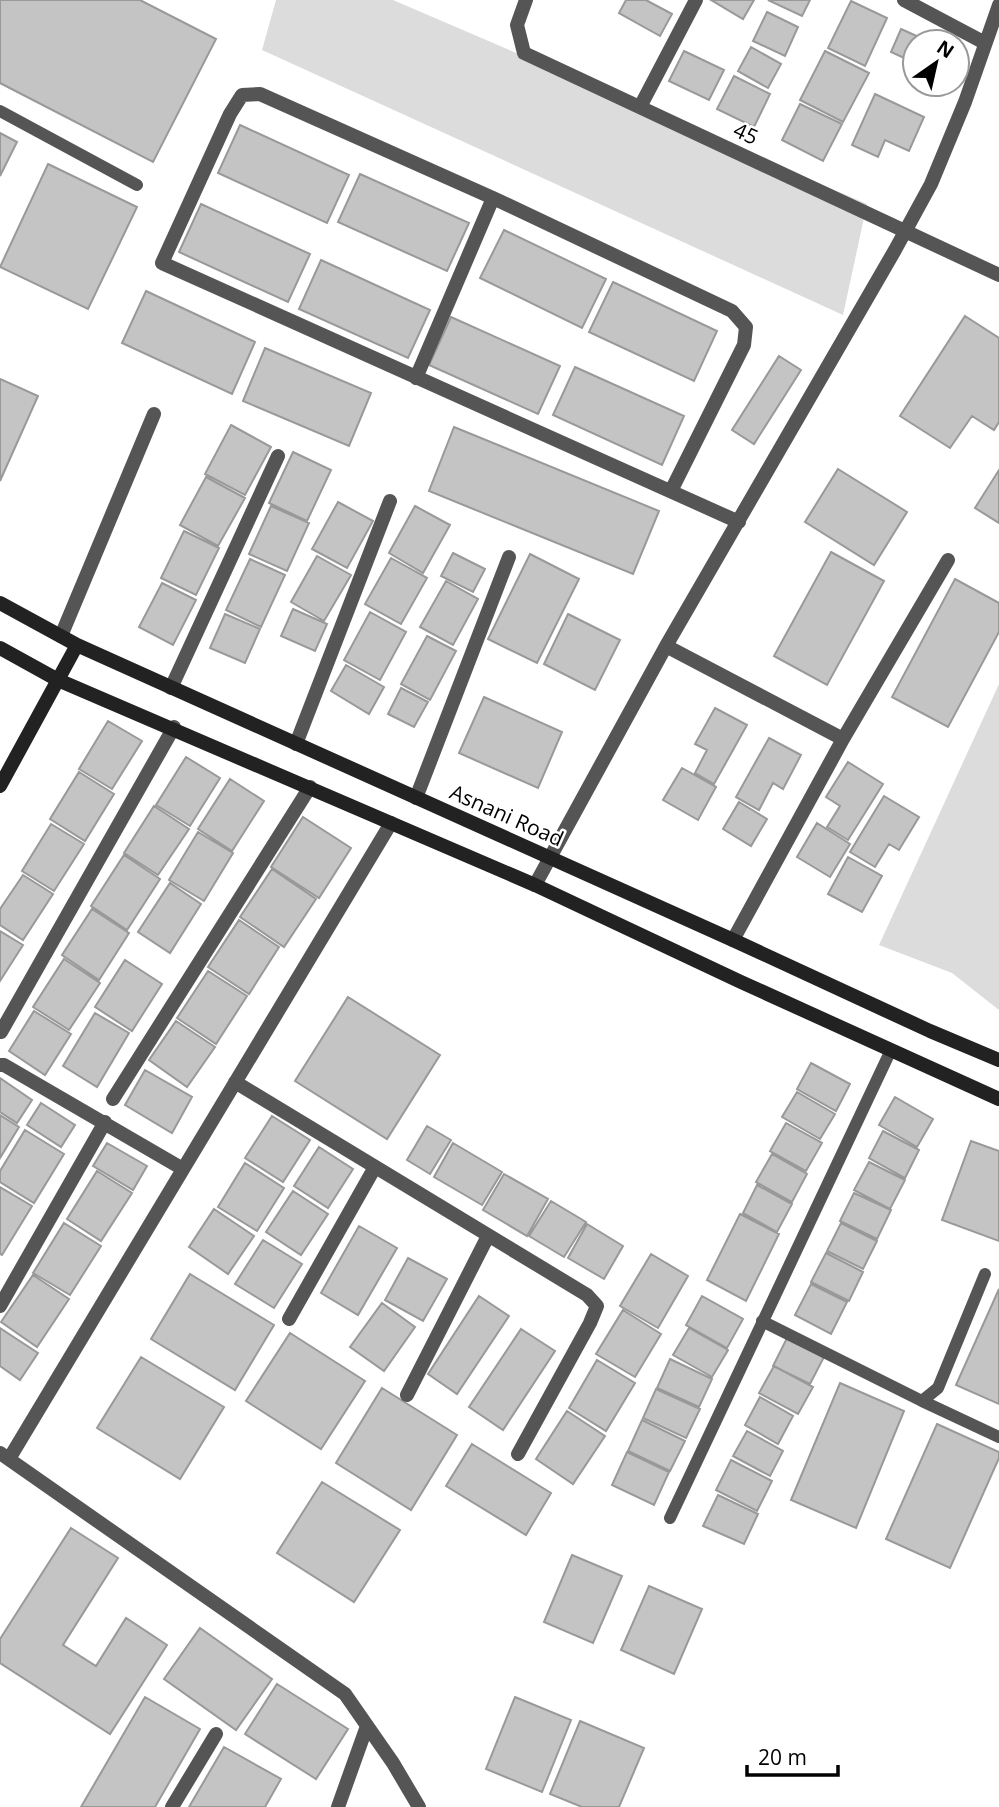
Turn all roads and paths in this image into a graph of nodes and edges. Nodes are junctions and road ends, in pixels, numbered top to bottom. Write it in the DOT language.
graph roads {
  1 [pos="526,0"];
  2 [pos="696,0"];
  3 [pos="904,0"];
  4 [pos="999,5"];
  5 [pos="985,43"];
  6 [pos="640,107"];
  7 [pos="0,111"];
  8 [pos="136,185"];
  9 [pos="493,198"];
  10 [pos="906,230"];
  11 [pos="999,275"];
  12 [pos="416,378"];
  13 [pos="154,414"];
  14 [pos="278,456"];
  15 [pos="671,491"];
  16 [pos="390,501"];
  17 [pos="738,522"];
  18 [pos="509,557"];
  19 [pos="948,560"];
  20 [pos="0,603"];
  21 [pos="61,636"];
  22 [pos="77,645"];
  23 [pos="666,646"];
  24 [pos="0,648"];
  25 [pos="58,680"];
  26 [pos="171,688"];
  27 [pos="174,727"];
  28 [pos="843,739"];
  29 [pos="296,744"];
  30 [pos="0,786"];
  31 [pos="310,786"];
  32 [pos="416,797"];
  33 [pos="391,823"];
  34 [pos="550,857"];
  35 [pos="535,884"];
  36 [pos="733,940"];
  37 [pos="1,1032"];
  38 [pos="891,1050"];
  39 [pos="999,1060"];
  40 [pos="0,1065"];
  41 [pos="235,1082"];
  42 [pos="113,1099"];
  43 [pos="999,1099"];
  44 [pos="105,1122"];
  45 [pos="375,1167"];
  46 [pos="183,1169"];
  47 [pos="488,1236"];
  48 [pos="985,1274"];
  49 [pos="0,1306"];
  50 [pos="289,1319"];
  51 [pos="762,1321"];
  52 [pos="407,1395"];
  53 [pos="922,1401"];
  54 [pos="999,1437"];
  55 [pos="518,1454"];
  56 [pos="5,1456"];
  57 [pos="670,1518"];
  58 [pos="367,1726"];
  59 [pos="216,1734"];
  60 [pos="172,1807"];
  61 [pos="338,1807"];
  62 [pos="419,1807"];
  1 -- 6 [label="street, 45"];
  2 -- 6 [label="street"];
  3 -- 5 [label="street"];
  4 -- 5 [label="street"];
  5 -- 10 [label="street"];
  6 -- 10 [label="street, 45"];
  7 -- 8 [label="lane"];
  9 -- 12 [label="street"];
  9 -- 12 [label="street"];
  9 -- 15 [label="street"];
  10 -- 11 [label="street, 45"];
  10 -- 17 [label="street"];
  12 -- 15 [label="street"];
  13 -- 21 [label="street"];
  14 -- 26 [label="street"];
  15 -- 17 [label="street"];
  16 -- 29 [label="street"];
  17 -- 23 [label="street"];
  18 -- 32 [label="street"];
  19 -- 28 [label="street"];
  20 -- 21 [label="street, Asnani Road"];
  21 -- 22 [label="street, Asnani Road"];
  22 -- 25 [label="street"];
  22 -- 26 [label="street, Asnani Road"];
  23 -- 28 [label="street"];
  23 -- 34 [label="street"];
  24 -- 25 [label="street"];
  25 -- 27 [label="street"];
  25 -- 30 [label="street"];
  26 -- 29 [label="street, Asnani Road"];
  27 -- 31 [label="street"];
  27 -- 37 [label="street"];
  28 -- 36 [label="street"];
  29 -- 32 [label="street, Asnani Road"];
  31 -- 33 [label="street"];
  31 -- 42 [label="street"];
  32 -- 34 [label="street, Asnani Road"];
  33 -- 35 [label="street"];
  33 -- 41 [label="street"];
  34 -- 35 [label="street"];
  34 -- 36 [label="street, Asnani Road"];
  35 -- 38 [label="street"];
  36 -- 39 [label="street, Asnani Road"];
  38 -- 43 [label="street"];
  38 -- 51 [label="lane"];
  40 -- 44 [label="street"];
  41 -- 45 [label="street"];
  41 -- 46 [label="street"];
  44 -- 46 [label="street"];
  44 -- 49 [label="street"];
  45 -- 47 [label="street"];
  45 -- 50 [label="street"];
  46 -- 56 [label="street"];
  47 -- 52 [label="street"];
  47 -- 55 [label="street"];
  48 -- 53 [label="lane"];
  51 -- 53 [label="lane"];
  51 -- 57 [label="lane"];
  53 -- 54 [label="lane"];
  56 -- 58 [label="street"];
  58 -- 61 [label="street"];
  58 -- 62 [label="street"];
  59 -- 60 [label="street"];
}
